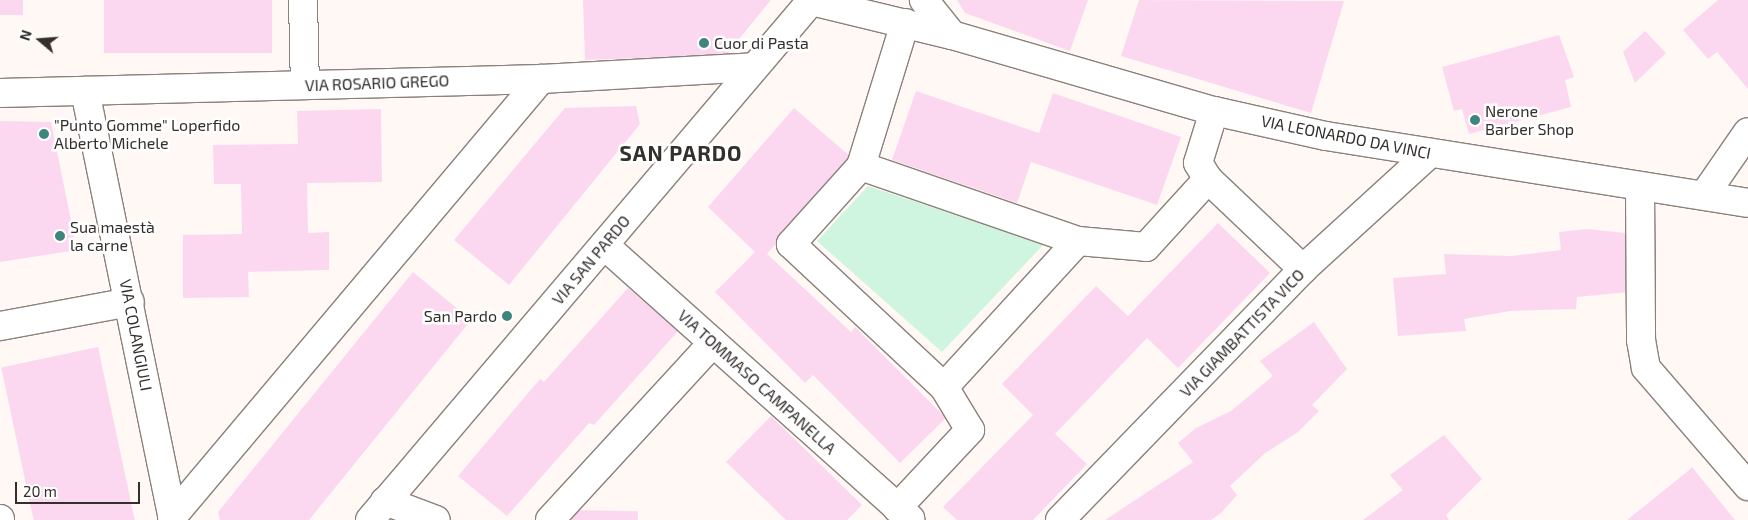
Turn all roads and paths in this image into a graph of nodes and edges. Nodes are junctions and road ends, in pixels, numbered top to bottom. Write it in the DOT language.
graph roads {
  1 [pos="303,0"];
  2 [pos="811,0"];
  3 [pos="924,0"];
  4 [pos="905,23"];
  5 [pos="952,35"];
  6 [pos="754,68"];
  7 [pos="541,79"];
  8 [pos="306,85"];
  9 [pos="85,91"];
  10 [pos="0,93"];
  11 [pos="1214,111"];
  12 [pos="1748,132"];
  13 [pos="1430,154"];
  14 [pos="861,166"];
  15 [pos="1208,179"];
  16 [pos="1640,187"];
  17 [pos="1705,194"];
  18 [pos="1748,202"];
  19 [pos="1078,241"];
  20 [pos="604,245"];
  21 [pos="1303,269"];
  22 [pos="130,302"];
  23 [pos="0,326"];
  24 [pos="713,343"];
  25 [pos="944,386"];
  26 [pos="1748,486"];
  27 [pos="378,511"];
  28 [pos="904,514"];
  29 [pos="173,519"];
  30 [pos="436,520"];
  31 [pos="550,520"];
  32 [pos="1060,520"];
  1 -- 8 [label="street"];
  2 -- 4 [label="street, VIA LEONARDO DA VINCI"];
  2 -- 6 [label="street, VIA SAN PARDO"];
  3 -- 5 [label="street"];
  4 -- 5 [label="street, VIA LEONARDO DA VINCI"];
  4 -- 14 [label="street"];
  5 -- 11 [label="street, VIA LEONARDO DA VINCI"];
  6 -- 7 [label="street, VIA ROSARIO GREGO"];
  6 -- 20 [label="street, VIA SAN PARDO"];
  7 -- 8 [label="street, VIA ROSARIO GREGO"];
  7 -- 29 [label="street"];
  8 -- 9 [label="street, VIA ROSARIO GREGO"];
  9 -- 10 [label="street, VIA ROSARIO GREGO"];
  9 -- 22 [label="street, VIA COLANGIULI"];
  11 -- 13 [label="street, VIA LEONARDO DA VINCI"];
  11 -- 15 [label="street"];
  12 -- 17 [label="street"];
  13 -- 16 [label="street, VIA LEONARDO DA VINCI"];
  13 -- 21 [label="street, VIA GIAMBATTISTA VICO"];
  14 -- 19 [label="street"];
  14 -- 25 [label="street"];
  15 -- 19 [label="street"];
  15 -- 21 [label="street"];
  16 -- 17 [label="street, VIA LEONARDO DA VINCI"];
  16 -- 26 [label="street"];
  17 -- 18 [label="street, VIA LEONARDO DA VINCI"];
  19 -- 25 [label="street"];
  20 -- 24 [label="street, VIA TOMMASO CAMPANELLA"];
  20 -- 27 [label="street, VIA SAN PARDO"];
  21 -- 32 [label="street, VIA GIAMBATTISTA VICO"];
  22 -- 23 [label="street"];
  22 -- 29 [label="street, VIA COLANGIULI"];
  24 -- 28 [label="street, VIA TOMMASO CAMPANELLA"];
  24 -- 31 [label="street"];
  25 -- 28 [label="street"];
  27 -- 30 [label="street"];
}
